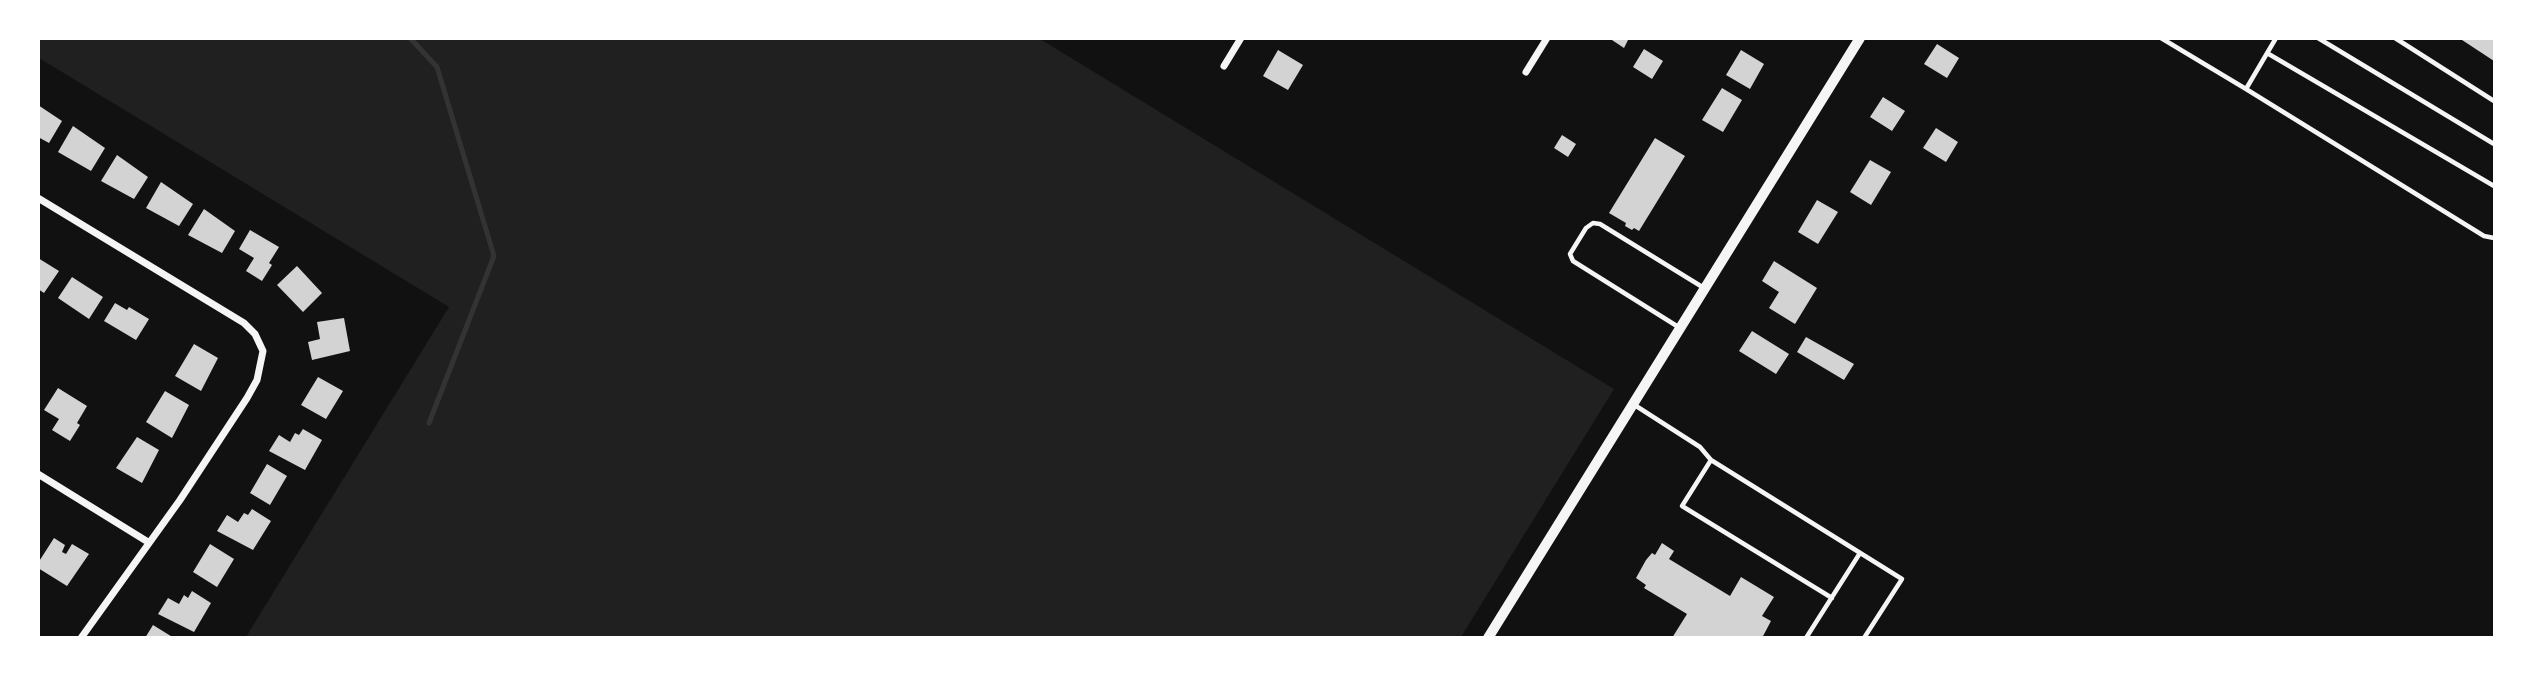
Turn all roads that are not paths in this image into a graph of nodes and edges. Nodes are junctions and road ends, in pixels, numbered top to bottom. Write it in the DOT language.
graph roads {
  1 [pos="1241,38"];
  2 [pos="1547,38"];
  3 [pos="1860,38"];
  4 [pos="2161,38"];
  5 [pos="2276,38"];
  6 [pos="2318,38"];
  7 [pos="2395,38"];
  8 [pos="2267,53"];
  9 [pos="1224,66"];
  10 [pos="1526,72"];
  11 [pos="2246,89"];
  12 [pos="2494,101"];
  13 [pos="2494,144"];
  14 [pos="2494,186"];
  15 [pos="38,198"];
  16 [pos="2494,238"];
  17 [pos="1705,288"];
  18 [pos="1680,328"];
  19 [pos="1633,404"];
  20 [pos="1711,460"];
  21 [pos="38,474"];
  22 [pos="148,542"];
  23 [pos="1860,553"];
  24 [pos="1832,598"];
  25 [pos="80,638"];
  26 [pos="1488,638"];
  27 [pos="1806,638"];
  28 [pos="1864,638"];
  1 -- 9 [label="street"];
  2 -- 10 [label="street"];
  3 -- 17 [label="street"];
  4 -- 11 [label="lane"];
  5 -- 8 [label="lane"];
  6 -- 13 [label="lane"];
  7 -- 12 [label="lane"];
  8 -- 11 [label="lane"];
  8 -- 14 [label="lane"];
  11 -- 16 [label="lane"];
  15 -- 22 [label="street"];
  17 -- 18 [label="street"];
  17 -- 18 [label="lane"];
  18 -- 19 [label="street"];
  19 -- 20 [label="lane"];
  19 -- 26 [label="street"];
  20 -- 23 [label="lane"];
  20 -- 24 [label="lane"];
  21 -- 22 [label="street"];
  22 -- 25 [label="street"];
  23 -- 24 [label="lane"];
  23 -- 28 [label="lane"];
  24 -- 27 [label="lane"];
}
